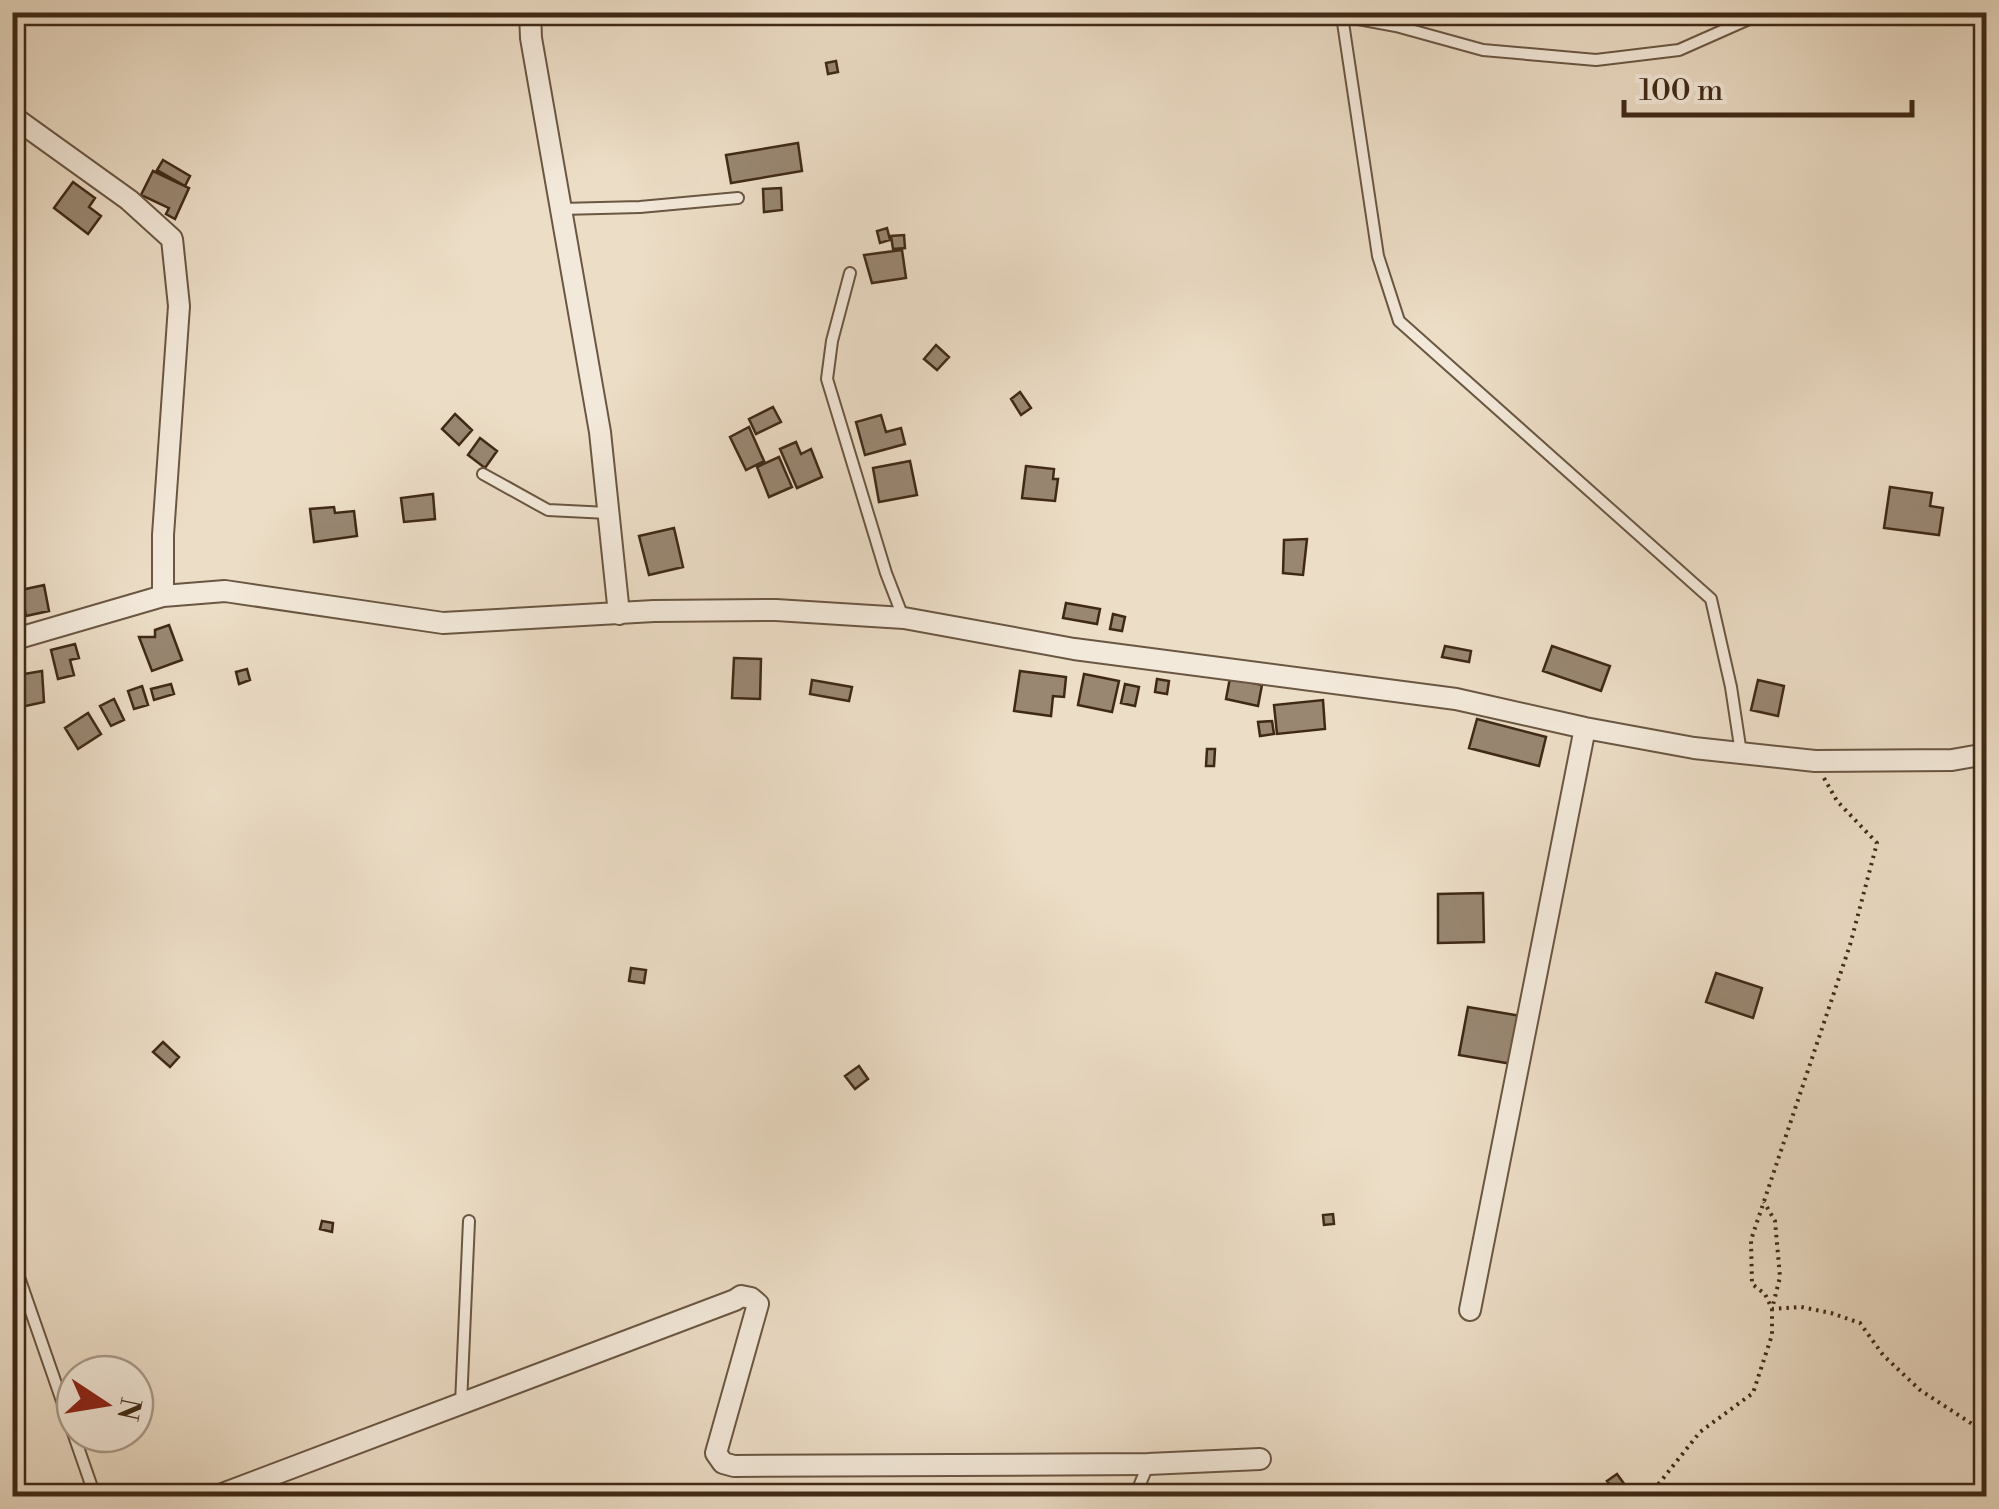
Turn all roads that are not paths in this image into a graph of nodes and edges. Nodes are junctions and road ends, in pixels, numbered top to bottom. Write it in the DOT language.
graph roads {
  1 [pos="530,12"];
  2 [pos="1753,12"];
  3 [pos="1338,14"];
  4 [pos="12,116"];
  5 [pos="738,198"];
  6 [pos="561,209"];
  7 [pos="850,274"];
  8 [pos="483,474"];
  9 [pos="608,514"];
  10 [pos="163,596"];
  11 [pos="619,614"];
  12 [pos="904,618"];
  13 [pos="12,640"];
  14 [pos="1585,728"];
  15 [pos="1741,753"];
  16 [pos="1986,754"];
  17 [pos="470,1220"];
  18 [pos="12,1257"];
  19 [pos="15,1276"];
  20 [pos="1470,1310"];
  21 [pos="462,1405"];
  22 [pos="1260,1459"];
  23 [pos="1148,1464"];
  24 [pos="95,1496"];
  25 [pos="217,1496"];
  26 [pos="1135,1496"];
  1 -- 6 [label="street"];
  2 -- 3 [label="lane"];
  3 -- 15 [label="lane"];
  4 -- 10 [label="street"];
  5 -- 6 [label="lane"];
  6 -- 9 [label="street"];
  7 -- 12 [label="lane"];
  8 -- 9 [label="lane"];
  9 -- 11 [label="street"];
  10 -- 11 [label="street"];
  10 -- 13 [label="street"];
  11 -- 12 [label="street"];
  12 -- 14 [label="street"];
  14 -- 15 [label="street"];
  14 -- 20 [label="street"];
  15 -- 16 [label="street"];
  17 -- 21 [label="lane"];
  18 -- 19 [label="lane"];
  19 -- 24 [label="lane"];
  21 -- 23 [label="street"];
  21 -- 25 [label="street"];
  22 -- 23 [label="street"];
  23 -- 26 [label="lane"];
}
